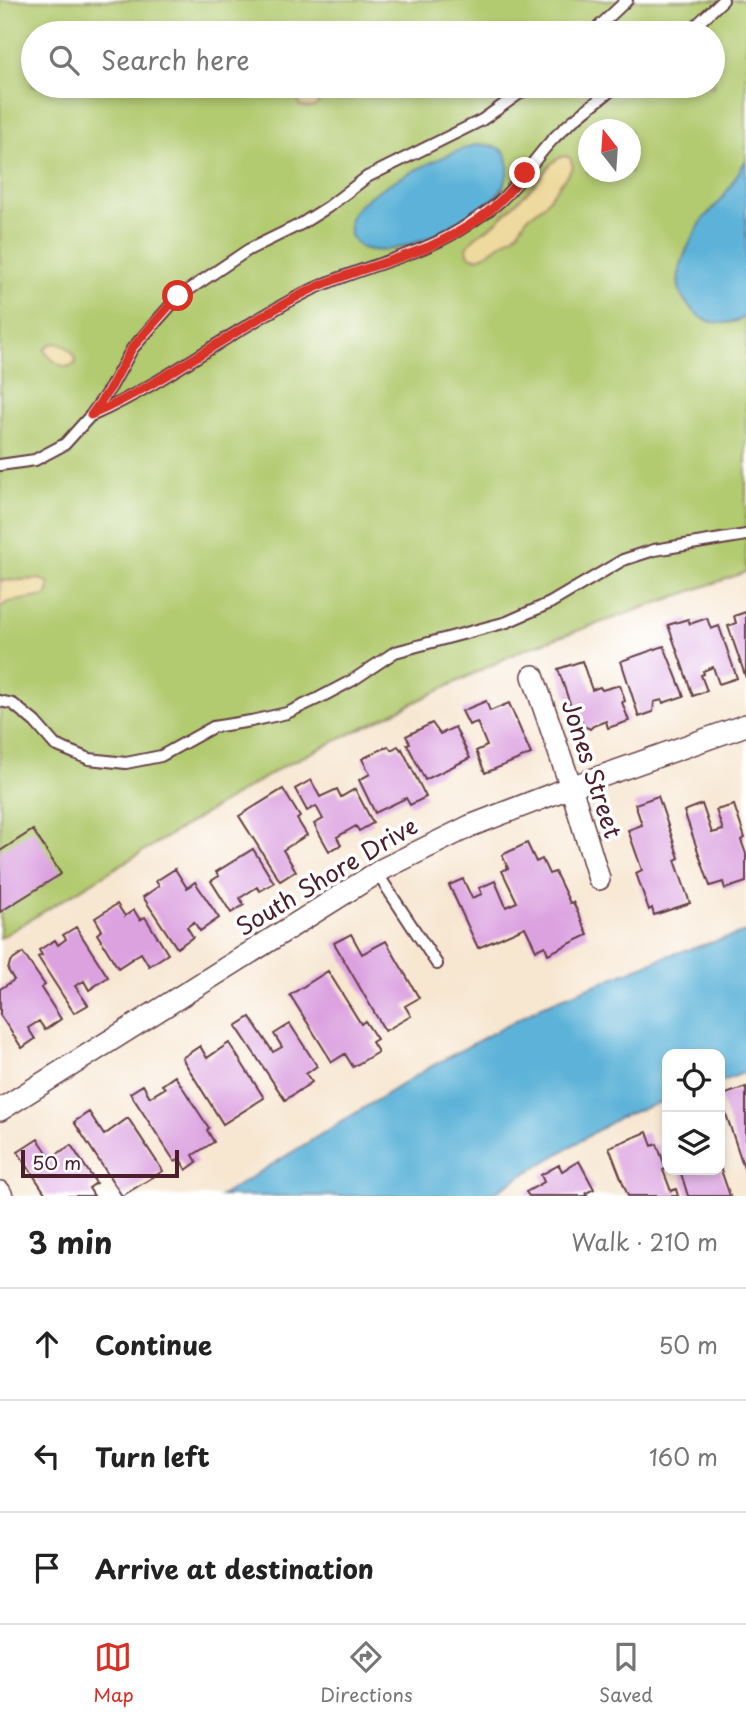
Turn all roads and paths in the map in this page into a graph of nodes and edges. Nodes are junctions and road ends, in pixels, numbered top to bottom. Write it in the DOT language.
graph roads {
  1 [pos="627,0"];
  2 [pos="723,0"];
  3 [pos="605,21"];
  4 [pos="701,21"];
  5 [pos="513,98"];
  6 [pos="601,98"];
  7 [pos="91,415"];
  8 [pos="0,465"];
  9 [pos="746,535"];
  10 [pos="533,676"];
  11 [pos="0,701"];
  12 [pos="746,726"];
  13 [pos="571,786"];
  14 [pos="377,873"];
  15 [pos="599,879"];
  16 [pos="437,964"];
  17 [pos="0,1110"];
  1 -- 3 [label="lane"];
  2 -- 4 [label="lane"];
  5 -- 7 [label="lane"];
  6 -- 7 [label="lane"];
  7 -- 8 [label="lane"];
  9 -- 11 [label="lane"];
  10 -- 13 [label="street, Jones Street"];
  12 -- 13 [label="street, South Shore Drive"];
  13 -- 14 [label="street, South Shore Drive"];
  13 -- 15 [label="street, Jones Street"];
  14 -- 16 [label="lane"];
  14 -- 17 [label="street, South Shore Drive"];
}
